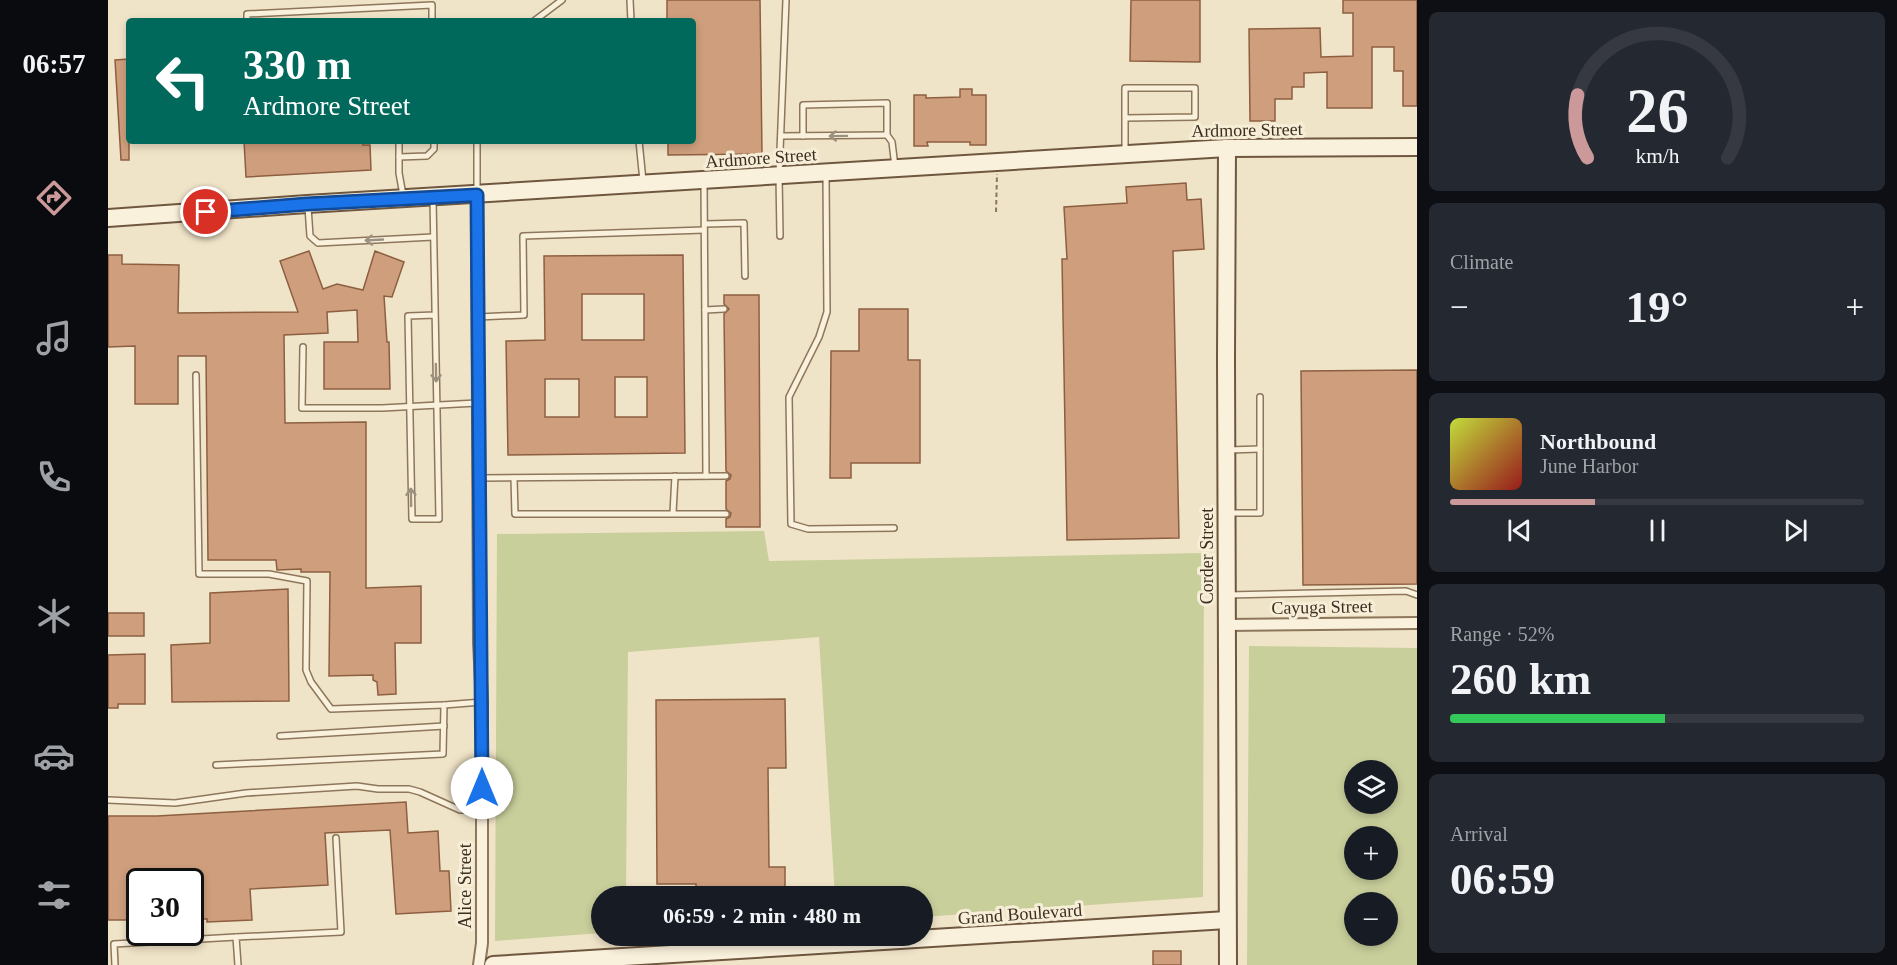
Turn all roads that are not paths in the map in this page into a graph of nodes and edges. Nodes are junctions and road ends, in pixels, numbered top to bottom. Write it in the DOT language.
graph roads {
  1 [pos="562,0"];
  2 [pos="630,0"];
  3 [pos="786,0"];
  4 [pos="247,18"];
  5 [pos="432,18"];
  6 [pos="538,18"];
  7 [pos="631,18"];
  8 [pos="1125,118"];
  9 [pos="887,135"];
  10 [pos="781,136"];
  11 [pos="803,136"];
  12 [pos="399,144"];
  13 [pos="434,144"];
  14 [pos="477,144"];
  15 [pos="639,144"];
  16 [pos="1417,147"];
  17 [pos="1227,148"];
  18 [pos="1125,154"];
  19 [pos="399,157"];
  20 [pos="895,169"];
  21 [pos="826,173"];
  22 [pos="779,176"];
  23 [pos="704,181"];
  24 [pos="643,185"];
  25 [pos="477,195"];
  26 [pos="433,198"];
  27 [pos="404,199"];
  28 [pos="307,204"];
  29 [pos="108,218"];
  30 [pos="704,227"];
  31 [pos="780,236"];
  32 [pos="433,237"];
  33 [pos="745,276"];
  34 [pos="705,309"];
  35 [pos="724,309"];
  36 [pos="435,315"];
  37 [pos="478,317"];
  38 [pos="303,347"];
  39 [pos="196,375"];
  40 [pos="1260,397"];
  41 [pos="479,403"];
  42 [pos="437,406"];
  43 [pos="410,407"];
  44 [pos="1260,449"];
  45 [pos="1226,450"];
  46 [pos="675,476"];
  47 [pos="706,476"];
  48 [pos="726,476"];
  49 [pos="479,478"];
  50 [pos="514,478"];
  51 [pos="673,513"];
  52 [pos="1226,513"];
  53 [pos="726,514"];
  54 [pos="894,528"];
  55 [pos="1226,595"];
  56 [pos="1417,595"];
  57 [pos="1417,623"];
  58 [pos="1226,625"];
  59 [pos="482,702"];
  60 [pos="444,705"];
  61 [pos="444,726"];
  62 [pos="280,736"];
  63 [pos="216,765"];
  64 [pos="108,800"];
  65 [pos="482,810"];
  66 [pos="336,838"];
  67 [pos="1227,920"];
  68 [pos="236,937"];
  69 [pos="115,965"];
  70 [pos="238,965"];
  71 [pos="479,965"];
  72 [pos="493,965"];
  73 [pos="1228,965"];
  1 -- 6 [label="lane"];
  2 -- 7 [label="lane"];
  3 -- 10 [label="lane"];
  4 -- 5 [label="lane"];
  8 -- 8 [label="lane"];
  8 -- 18 [label="lane"];
  9 -- 11 [label="lane, one-way"];
  9 -- 11 [label="lane"];
  9 -- 20 [label="lane"];
  10 -- 11 [label="lane"];
  10 -- 22 [label="lane"];
  12 -- 19 [label="lane"];
  13 -- 19 [label="lane"];
  14 -- 25 [label="lane"];
  15 -- 24 [label="lane"];
  16 -- 17 [label="street, Ardmore Street"];
  17 -- 18 [label="street, Ardmore Street"];
  17 -- 45 [label="street, Corder Street"];
  18 -- 20 [label="street, Ardmore Street"];
  19 -- 27 [label="lane"];
  20 -- 21 [label="street, Ardmore Street"];
  21 -- 22 [label="street, Ardmore Street"];
  21 -- 54 [label="lane"];
  22 -- 23 [label="street, Ardmore Street"];
  22 -- 31 [label="lane"];
  23 -- 24 [label="street, Ardmore Street"];
  23 -- 30 [label="lane"];
  24 -- 25 [label="street, Ardmore Street"];
  25 -- 26 [label="street, Ardmore Street"];
  25 -- 37 [label="street, Alice Street"];
  26 -- 27 [label="street, Ardmore Street"];
  26 -- 32 [label="lane"];
  27 -- 28 [label="street, Ardmore Street"];
  28 -- 29 [label="street, Ardmore Street"];
  32 -- 28 [label="lane, one-way"];
  30 -- 33 [label="lane"];
  30 -- 34 [label="lane"];
  30 -- 37 [label="lane"];
  32 -- 36 [label="lane"];
  34 -- 35 [label="lane"];
  34 -- 47 [label="lane"];
  36 -- 42 [label="lane, one-way"];
  36 -- 43 [label="lane"];
  37 -- 41 [label="street, Alice Street"];
  38 -- 43 [label="lane"];
  39 -- 60 [label="lane"];
  40 -- 44 [label="lane"];
  41 -- 42 [label="lane"];
  41 -- 49 [label="street, Alice Street"];
  42 -- 43 [label="lane"];
  42 -- 43 [label="lane, one-way"];
  44 -- 45 [label="lane"];
  44 -- 52 [label="lane"];
  45 -- 52 [label="street, Corder Street"];
  46 -- 47 [label="lane"];
  46 -- 50 [label="lane"];
  46 -- 51 [label="lane"];
  47 -- 48 [label="lane"];
  49 -- 50 [label="lane"];
  49 -- 59 [label="street, Alice Street"];
  50 -- 51 [label="lane"];
  51 -- 53 [label="lane"];
  52 -- 55 [label="street, Corder Street"];
  55 -- 56 [label="lane"];
  55 -- 58 [label="street, Corder Street"];
  57 -- 58 [label="street, Cayuga Street"];
  58 -- 67 [label="street, Corder Street"];
  59 -- 60 [label="lane"];
  59 -- 65 [label="street, Alice Street"];
  60 -- 61 [label="lane"];
  61 -- 62 [label="lane"];
  61 -- 63 [label="lane"];
  64 -- 65 [label="lane"];
  65 -- 71 [label="street, Alice Street"];
  66 -- 68 [label="lane"];
  67 -- 72 [label="street, Grand Boulevard"];
  67 -- 73 [label="street, Corder Street"];
  68 -- 69 [label="lane"];
  68 -- 70 [label="lane"];
}
